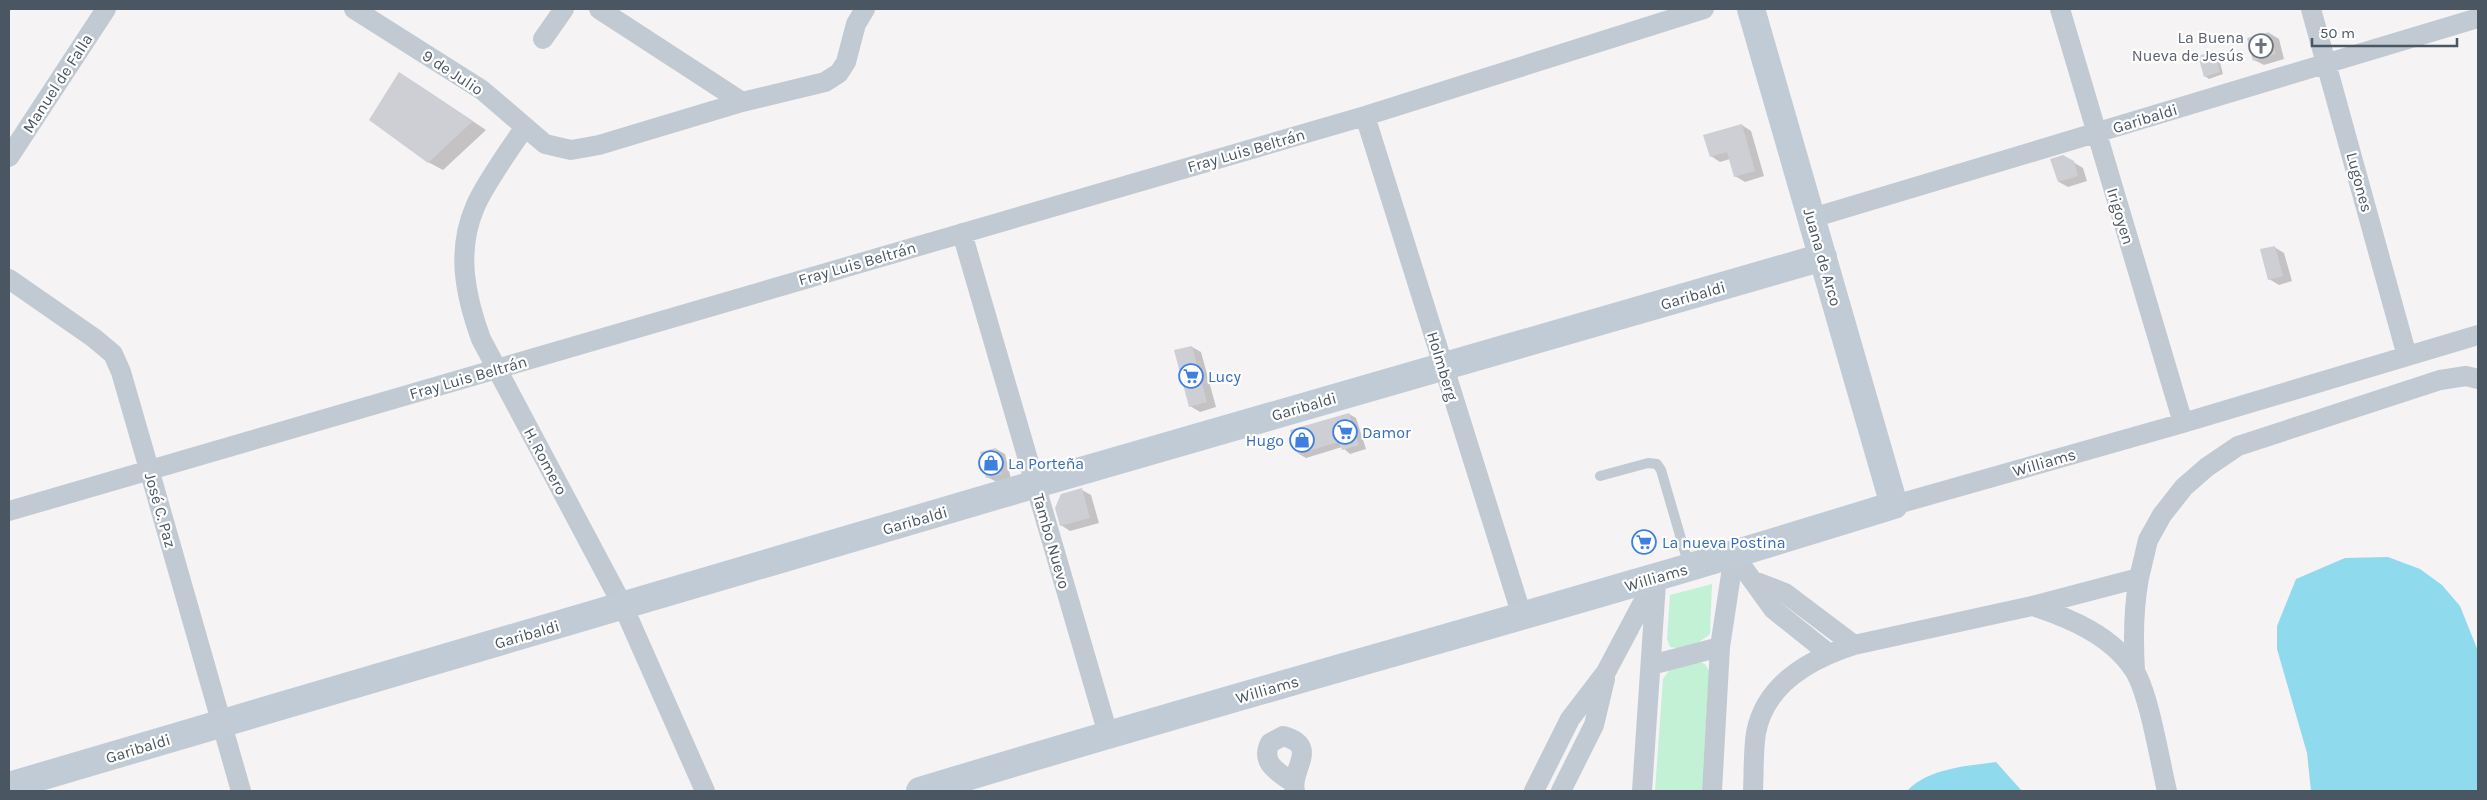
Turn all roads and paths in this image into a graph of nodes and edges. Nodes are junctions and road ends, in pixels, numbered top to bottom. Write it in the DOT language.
graph roads {
  1 [pos="106,9"];
  2 [pos="354,9"];
  3 [pos="564,9"];
  4 [pos="599,9"];
  5 [pos="865,9"];
  6 [pos="1704,9"];
  7 [pos="1751,9"];
  8 [pos="2060,9"];
  9 [pos="2311,9"];
  10 [pos="2478,18"];
  11 [pos="543,39"];
  12 [pos="2327,63"];
  13 [pos="742,102"];
  14 [pos="1365,116"];
  15 [pos="524,128"];
  16 [pos="2096,133"];
  17 [pos="9,157"];
  18 [pos="1812,218"];
  19 [pos="962,233"];
  20 [pos="1823,258"];
  21 [pos="9,279"];
  22 [pos="2478,335"];
  23 [pos="2408,356"];
  24 [pos="1443,366"];
  25 [pos="497,368"];
  26 [pos="2478,379"];
  27 [pos="2183,423"];
  28 [pos="149,469"];
  29 [pos="1600,476"];
  30 [pos="1036,484"];
  31 [pos="1894,505"];
  32 [pos="9,511"];
  33 [pos="1734,555"];
  34 [pos="1689,567"];
  35 [pos="1657,576"];
  36 [pos="2140,578"];
  37 [pos="1754,581"];
  38 [pos="623,606"];
  39 [pos="2032,606"];
  40 [pos="1522,616"];
  41 [pos="1854,645"];
  42 [pos="1720,647"];
  43 [pos="1828,653"];
  44 [pos="1651,665"];
  45 [pos="2135,670"];
  46 [pos="1606,672"];
  47 [pos="220,724"];
  48 [pos="1108,734"];
  49 [pos="9,786"];
  50 [pos="240,791"];
  51 [pos="705,791"];
  52 [pos="920,791"];
  53 [pos="1534,791"];
  54 [pos="1561,791"];
  55 [pos="1642,791"];
  56 [pos="1712,791"];
  57 [pos="1753,791"];
  58 [pos="2167,791"];
  1 -- 17 [label="street, Manuel de Falla"];
  2 -- 15 [label="street, 9 de Julio"];
  3 -- 11 [label="street"];
  4 -- 13 [label="street"];
  5 -- 13 [label="street"];
  6 -- 14 [label="street, Fray Luis Beltrán"];
  7 -- 18 [label="street, Juana de Arco"];
  8 -- 16 [label="street, Irigoyen"];
  9 -- 12 [label="street, Lugones"];
  10 -- 12 [label="street, Garibaldi"];
  12 -- 16 [label="street, Garibaldi"];
  12 -- 23 [label="street, Lugones"];
  13 -- 15 [label="street, 9 de Julio"];
  14 -- 19 [label="street, Fray Luis Beltrán"];
  14 -- 24 [label="street, Holmberg"];
  15 -- 25 [label="street, H. Romero"];
  16 -- 18 [label="street, Garibaldi"];
  16 -- 27 [label="street, Irigoyen"];
  18 -- 20 [label="street, Juana de Arco"];
  19 -- 25 [label="street, Fray Luis Beltrán"];
  19 -- 30 [label="street, Tambo Nuevo"];
  20 -- 24 [label="street, Garibaldi"];
  20 -- 31 [label="street, Juana de Arco"];
  21 -- 28 [label="street, José C. Paz"];
  22 -- 23 [label="street, Williams"];
  23 -- 27 [label="street, Williams"];
  24 -- 30 [label="street, Garibaldi"];
  24 -- 40 [label="street, Holmberg"];
  25 -- 28 [label="street, Fray Luis Beltrán"];
  25 -- 38 [label="street, H. Romero"];
  26 -- 36 [label="street"];
  27 -- 31 [label="street, Williams"];
  28 -- 32 [label="street, Fray Luis Beltrán"];
  28 -- 47 [label="street, José C. Paz"];
  29 -- 34 [label="lane"];
  30 -- 38 [label="street, Garibaldi"];
  30 -- 48 [label="street, Tambo Nuevo"];
  31 -- 33 [label="street, Williams"];
  33 -- 34 [label="street, Williams"];
  33 -- 37 [label="street"];
  33 -- 42 [label="street"];
  34 -- 35 [label="street, Williams"];
  35 -- 40 [label="street, Williams"];
  35 -- 44 [label="street"];
  35 -- 46 [label="street"];
  36 -- 39 [label="street"];
  36 -- 45 [label="street"];
  37 -- 41 [label="street"];
  37 -- 43 [label="street"];
  38 -- 47 [label="street, Garibaldi"];
  38 -- 51 [label="street, H. Romero"];
  39 -- 41 [label="street"];
  39 -- 45 [label="street"];
  40 -- 48 [label="street, Williams"];
  41 -- 43 [label="street"];
  42 -- 44 [label="street"];
  42 -- 56 [label="street"];
  43 -- 57 [label="street"];
  44 -- 55 [label="street"];
  45 -- 58 [label="street"];
  46 -- 53 [label="street"];
  46 -- 54 [label="street"];
  47 -- 49 [label="street, Garibaldi"];
  47 -- 50 [label="street, José C. Paz"];
  48 -- 52 [label="street, Williams"];
}
